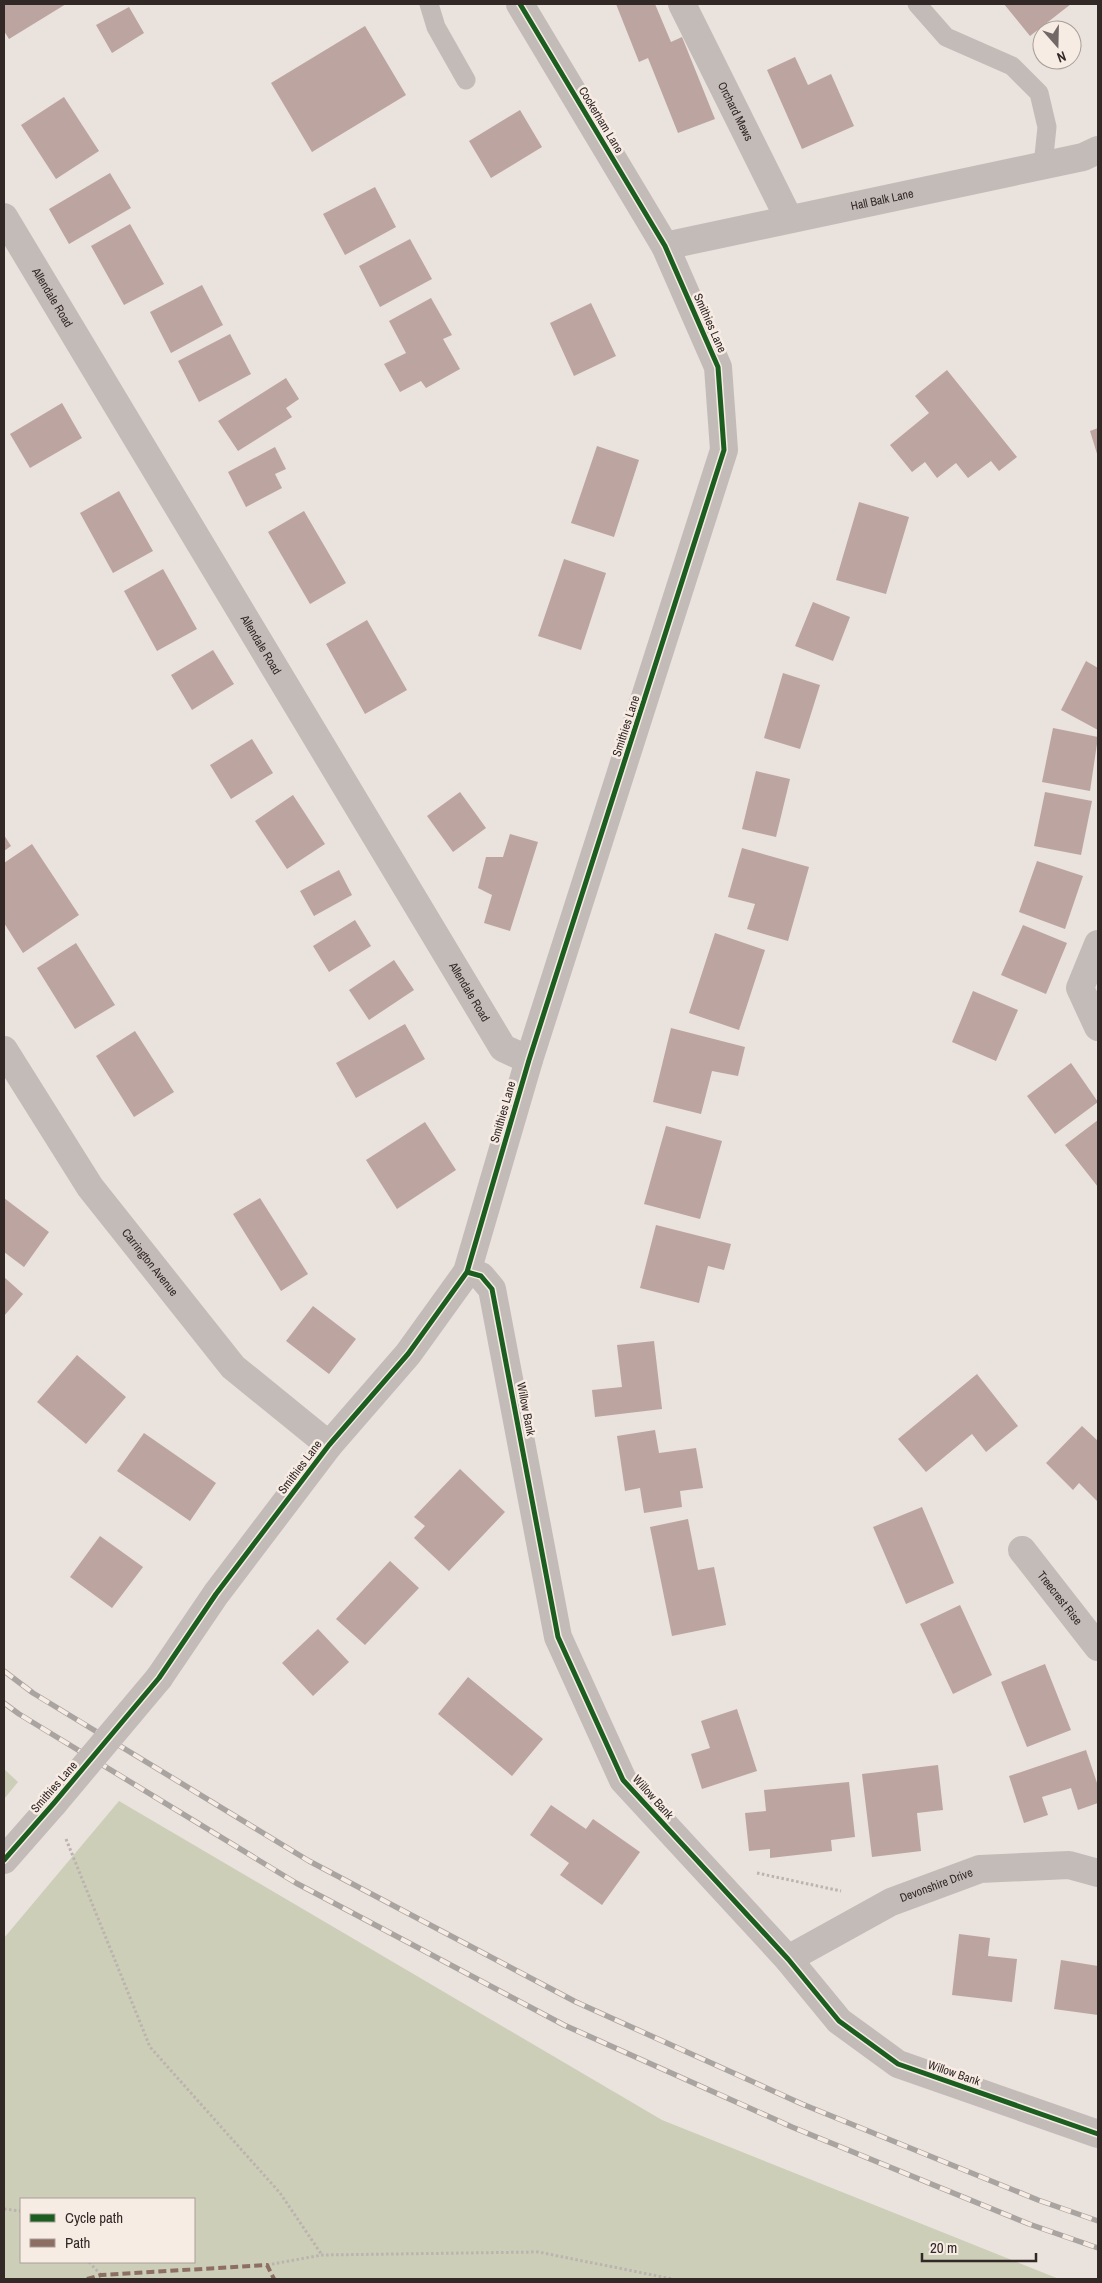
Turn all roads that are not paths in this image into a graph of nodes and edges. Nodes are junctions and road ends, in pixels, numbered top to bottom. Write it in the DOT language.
graph roads {
  1 [pos="429,4"];
  2 [pos="520,4"];
  3 [pos="682,4"];
  4 [pos="916,4"];
  5 [pos="466,80"];
  6 [pos="1098,150"];
  7 [pos="1042,165"];
  8 [pos="4,217"];
  9 [pos="790,219"];
  10 [pos="665,246"];
  11 [pos="1098,944"];
  12 [pos="1098,1027"];
  13 [pos="4,1050"];
  14 [pos="529,1060"];
  15 [pos="467,1272"];
  16 [pos="329,1445"];
  17 [pos="1022,1550"];
  18 [pos="1098,1647"];
  19 [pos="4,1860"];
  20 [pos="1098,1872"];
  21 [pos="788,1959"];
  22 [pos="1098,2134"];
  1 -- 5 [label="lane"];
  2 -- 10 [label="street, Cockerham Lane"];
  3 -- 9 [label="street, Orchard Mews"];
  4 -- 7 [label="lane"];
  6 -- 7 [label="street, Hall Balk Lane"];
  7 -- 9 [label="street, Hall Balk Lane"];
  8 -- 14 [label="street, Allendale Road"];
  9 -- 10 [label="street, Hall Balk Lane"];
  10 -- 14 [label="street, Smithies Lane"];
  11 -- 12 [label="street"];
  13 -- 16 [label="street, Carrington Avenue"];
  14 -- 15 [label="street, Smithies Lane"];
  15 -- 16 [label="street, Smithies Lane"];
  15 -- 21 [label="street, Willow Bank"];
  16 -- 19 [label="street, Smithies Lane, bridge"];
  17 -- 18 [label="street, Treecrest Rise"];
  20 -- 21 [label="street, Devonshire Drive"];
  21 -- 22 [label="street, Willow Bank"];
}
